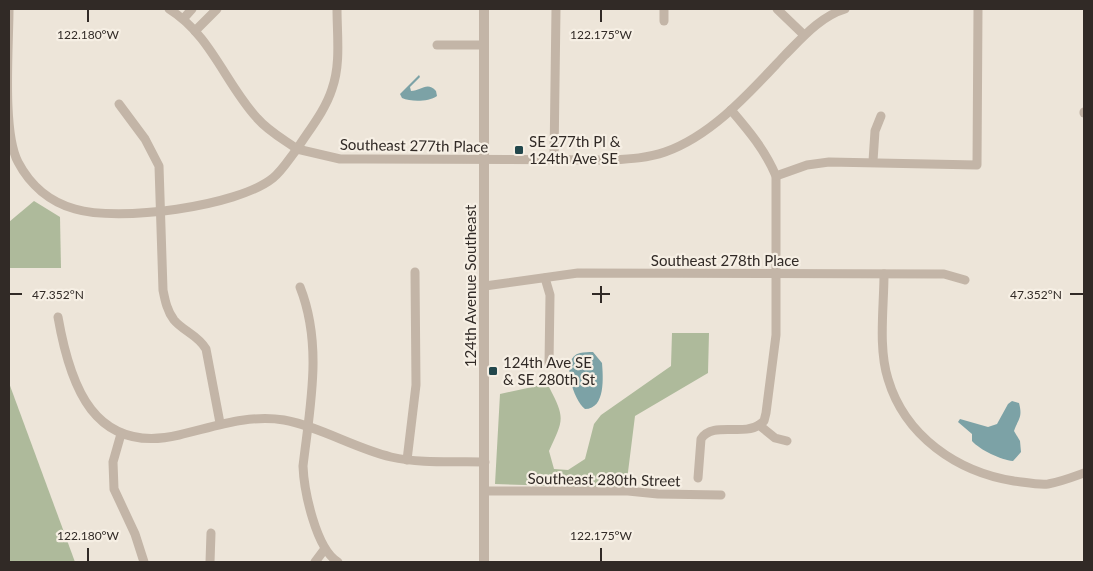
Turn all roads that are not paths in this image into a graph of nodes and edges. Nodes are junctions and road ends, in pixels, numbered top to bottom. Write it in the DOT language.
graph roads {
  1 [pos="9,9"];
  2 [pos="169,9"];
  3 [pos="192,9"];
  4 [pos="217,9"];
  5 [pos="337,9"];
  6 [pos="484,9"];
  7 [pos="556,9"];
  8 [pos="664,9"];
  9 [pos="777,9"];
  10 [pos="845,9"];
  11 [pos="978,9"];
  12 [pos="184,18"];
  13 [pos="664,21"];
  14 [pos="195,31"];
  15 [pos="804,35"];
  16 [pos="437,45"];
  17 [pos="484,45"];
  18 [pos="119,104"];
  19 [pos="731,110"];
  20 [pos="881,116"];
  21 [pos="296,149"];
  22 [pos="485,160"];
  23 [pos="554,160"];
  24 [pos="873,161"];
  25 [pos="776,176"];
  26 [pos="161,212"];
  27 [pos="415,272"];
  28 [pos="777,274"];
  29 [pos="884,274"];
  30 [pos="545,278"];
  31 [pos="965,280"];
  32 [pos="485,286"];
  33 [pos="300,287"];
  34 [pos="58,317"];
  35 [pos="549,364"];
  36 [pos="220,423"];
  37 [pos="759,425"];
  38 [pos="308,426"];
  39 [pos="121,434"];
  40 [pos="787,441"];
  41 [pos="408,460"];
  42 [pos="485,462"];
  43 [pos="1084,474"];
  44 [pos="698,478"];
  45 [pos="485,491"];
  46 [pos="721,495"];
  47 [pos="211,533"];
  48 [pos="324,550"];
  49 [pos="144,562"];
  50 [pos="210,562"];
  51 [pos="315,562"];
  52 [pos="338,562"];
  53 [pos="484,562"];
  1 -- 26 [label="street"];
  2 -- 12 [label="street"];
  3 -- 12 [label="street"];
  4 -- 14 [label="street"];
  5 -- 21 [label="street"];
  6 -- 17 [label="street, 124th Avenue Southeast"];
  7 -- 23 [label="street"];
  8 -- 13 [label="street"];
  9 -- 15 [label="street"];
  10 -- 15 [label="street, Southeast 277th Place"];
  11 -- 24 [label="street"];
  12 -- 14 [label="street"];
  14 -- 21 [label="street"];
  15 -- 19 [label="street, Southeast 277th Place"];
  16 -- 17 [label="street"];
  17 -- 22 [label="street, 124th Avenue Southeast"];
  18 -- 26 [label="street"];
  19 -- 23 [label="street, Southeast 277th Place"];
  19 -- 25 [label="street"];
  20 -- 24 [label="street"];
  21 -- 22 [label="street, Southeast 277th Place"];
  21 -- 26 [label="street"];
  22 -- 23 [label="street, Southeast 277th Place"];
  22 -- 32 [label="street, 124th Avenue Southeast"];
  24 -- 25 [label="street"];
  25 -- 28 [label="street"];
  26 -- 36 [label="street"];
  27 -- 41 [label="street"];
  28 -- 29 [label="street, Southeast 278th Place"];
  28 -- 30 [label="street, Southeast 278th Place"];
  28 -- 37 [label="street"];
  29 -- 31 [label="street, Southeast 278th Place"];
  29 -- 43 [label="street"];
  30 -- 32 [label="street, Southeast 278th Place"];
  30 -- 35 [label="street"];
  32 -- 42 [label="street, 124th Avenue Southeast"];
  33 -- 38 [label="street"];
  34 -- 39 [label="street"];
  36 -- 38 [label="street"];
  36 -- 39 [label="street"];
  37 -- 40 [label="street"];
  37 -- 44 [label="street"];
  38 -- 41 [label="street"];
  38 -- 48 [label="street"];
  39 -- 49 [label="street"];
  41 -- 42 [label="street"];
  42 -- 45 [label="street, 124th Avenue Southeast"];
  45 -- 46 [label="street, Southeast 280th Street"];
  45 -- 53 [label="street, 124th Avenue Southeast"];
  47 -- 50 [label="street"];
  48 -- 51 [label="street"];
  48 -- 52 [label="street"];
}
